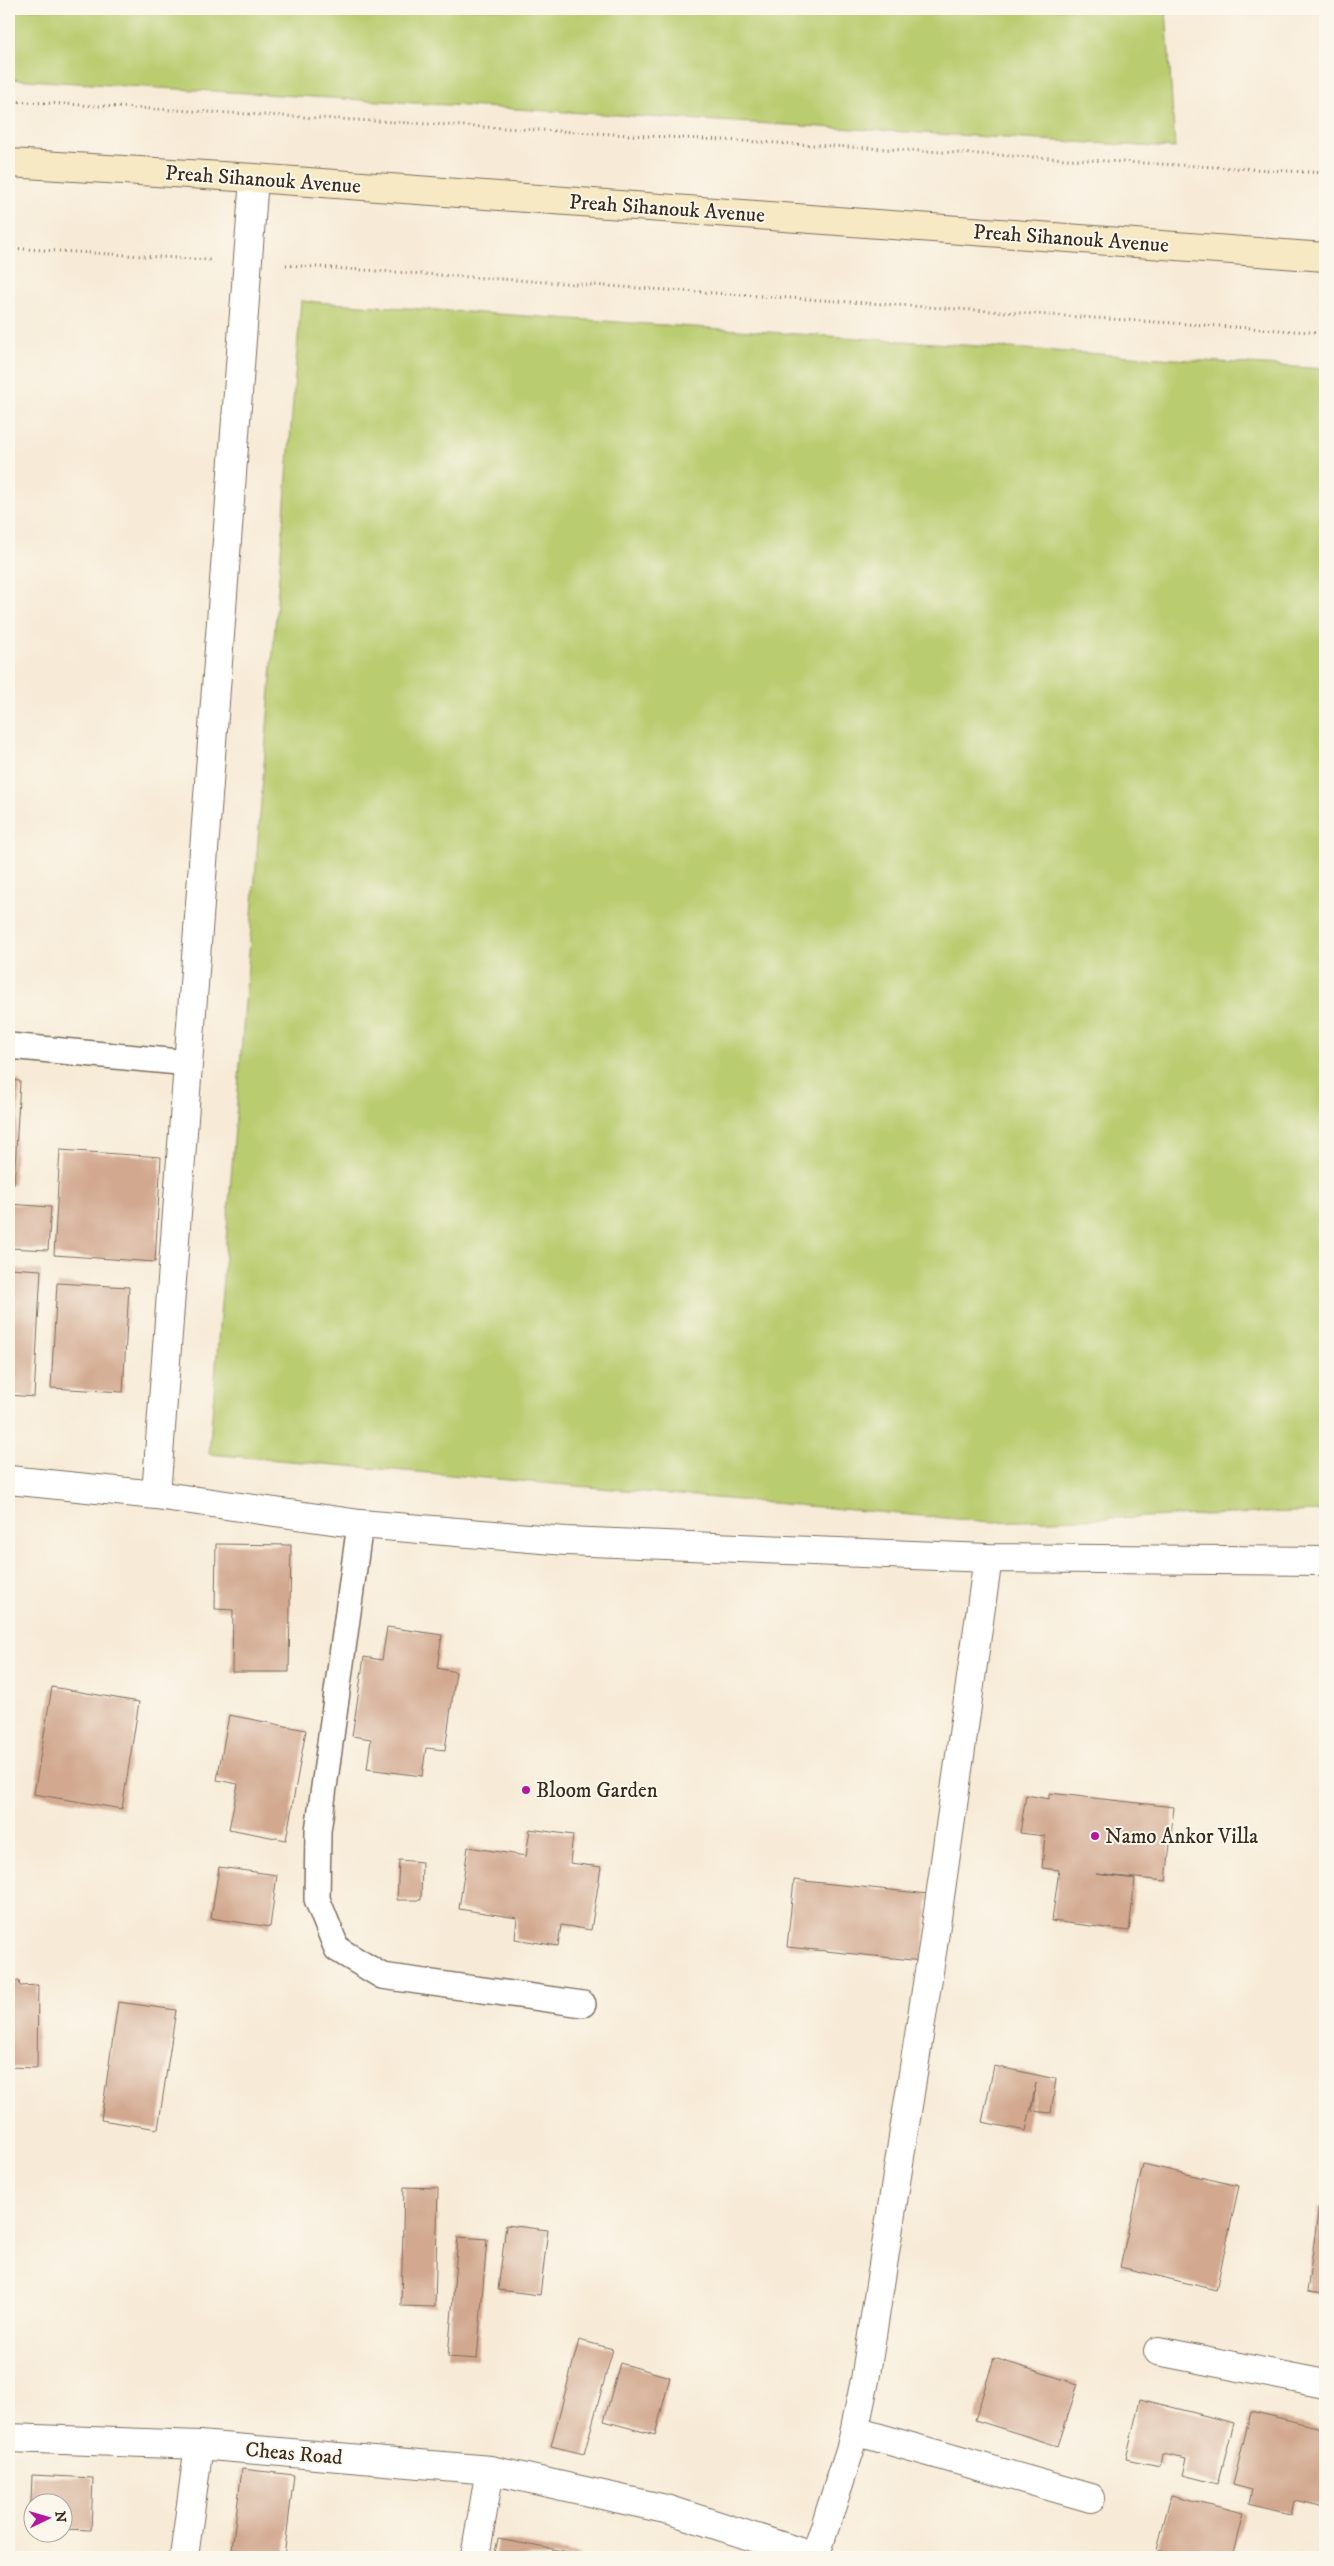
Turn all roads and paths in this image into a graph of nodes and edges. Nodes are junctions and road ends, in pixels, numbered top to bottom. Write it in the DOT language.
graph roads {
  1 [pos="9,101"];
  2 [pos="9,163"];
  3 [pos="1325,173"];
  4 [pos="254,178"];
  5 [pos="9,248"];
  6 [pos="1325,257"];
  7 [pos="248,262"];
  8 [pos="1325,333"];
  9 [pos="9,1046"];
  10 [pos="189,1063"];
  11 [pos="9,1480"];
  12 [pos="156,1495"];
  13 [pos="360,1524"];
  14 [pos="988,1558"];
  15 [pos="1325,1561"];
  16 [pos="583,2004"];
  17 [pos="1158,2351"];
  18 [pos="1325,2384"];
  19 [pos="855,2431"];
  20 [pos="9,2438"];
  21 [pos="199,2445"];
  22 [pos="490,2470"];
  23 [pos="1091,2498"];
  24 [pos="184,2557"];
  25 [pos="475,2557"];
  26 [pos="815,2557"];
  1 -- 3 [label="path"];
  2 -- 4 [label="street, Preah Sihanouk Avenue"];
  4 -- 6 [label="street, Preah Sihanouk Avenue"];
  4 -- 7 [label="street"];
  5 -- 7 [label="path"];
  7 -- 8 [label="path"];
  7 -- 10 [label="street"];
  9 -- 10 [label="lane"];
  10 -- 12 [label="street"];
  11 -- 12 [label="street"];
  12 -- 13 [label="street"];
  13 -- 14 [label="street"];
  13 -- 16 [label="lane"];
  14 -- 15 [label="street"];
  14 -- 19 [label="street"];
  17 -- 18 [label="street"];
  19 -- 23 [label="street"];
  19 -- 26 [label="street"];
  20 -- 21 [label="street, Cheas Road"];
  21 -- 22 [label="street, Cheas Road"];
  21 -- 24 [label="street"];
  22 -- 25 [label="street"];
  22 -- 26 [label="street, Cheas Road"];
}
